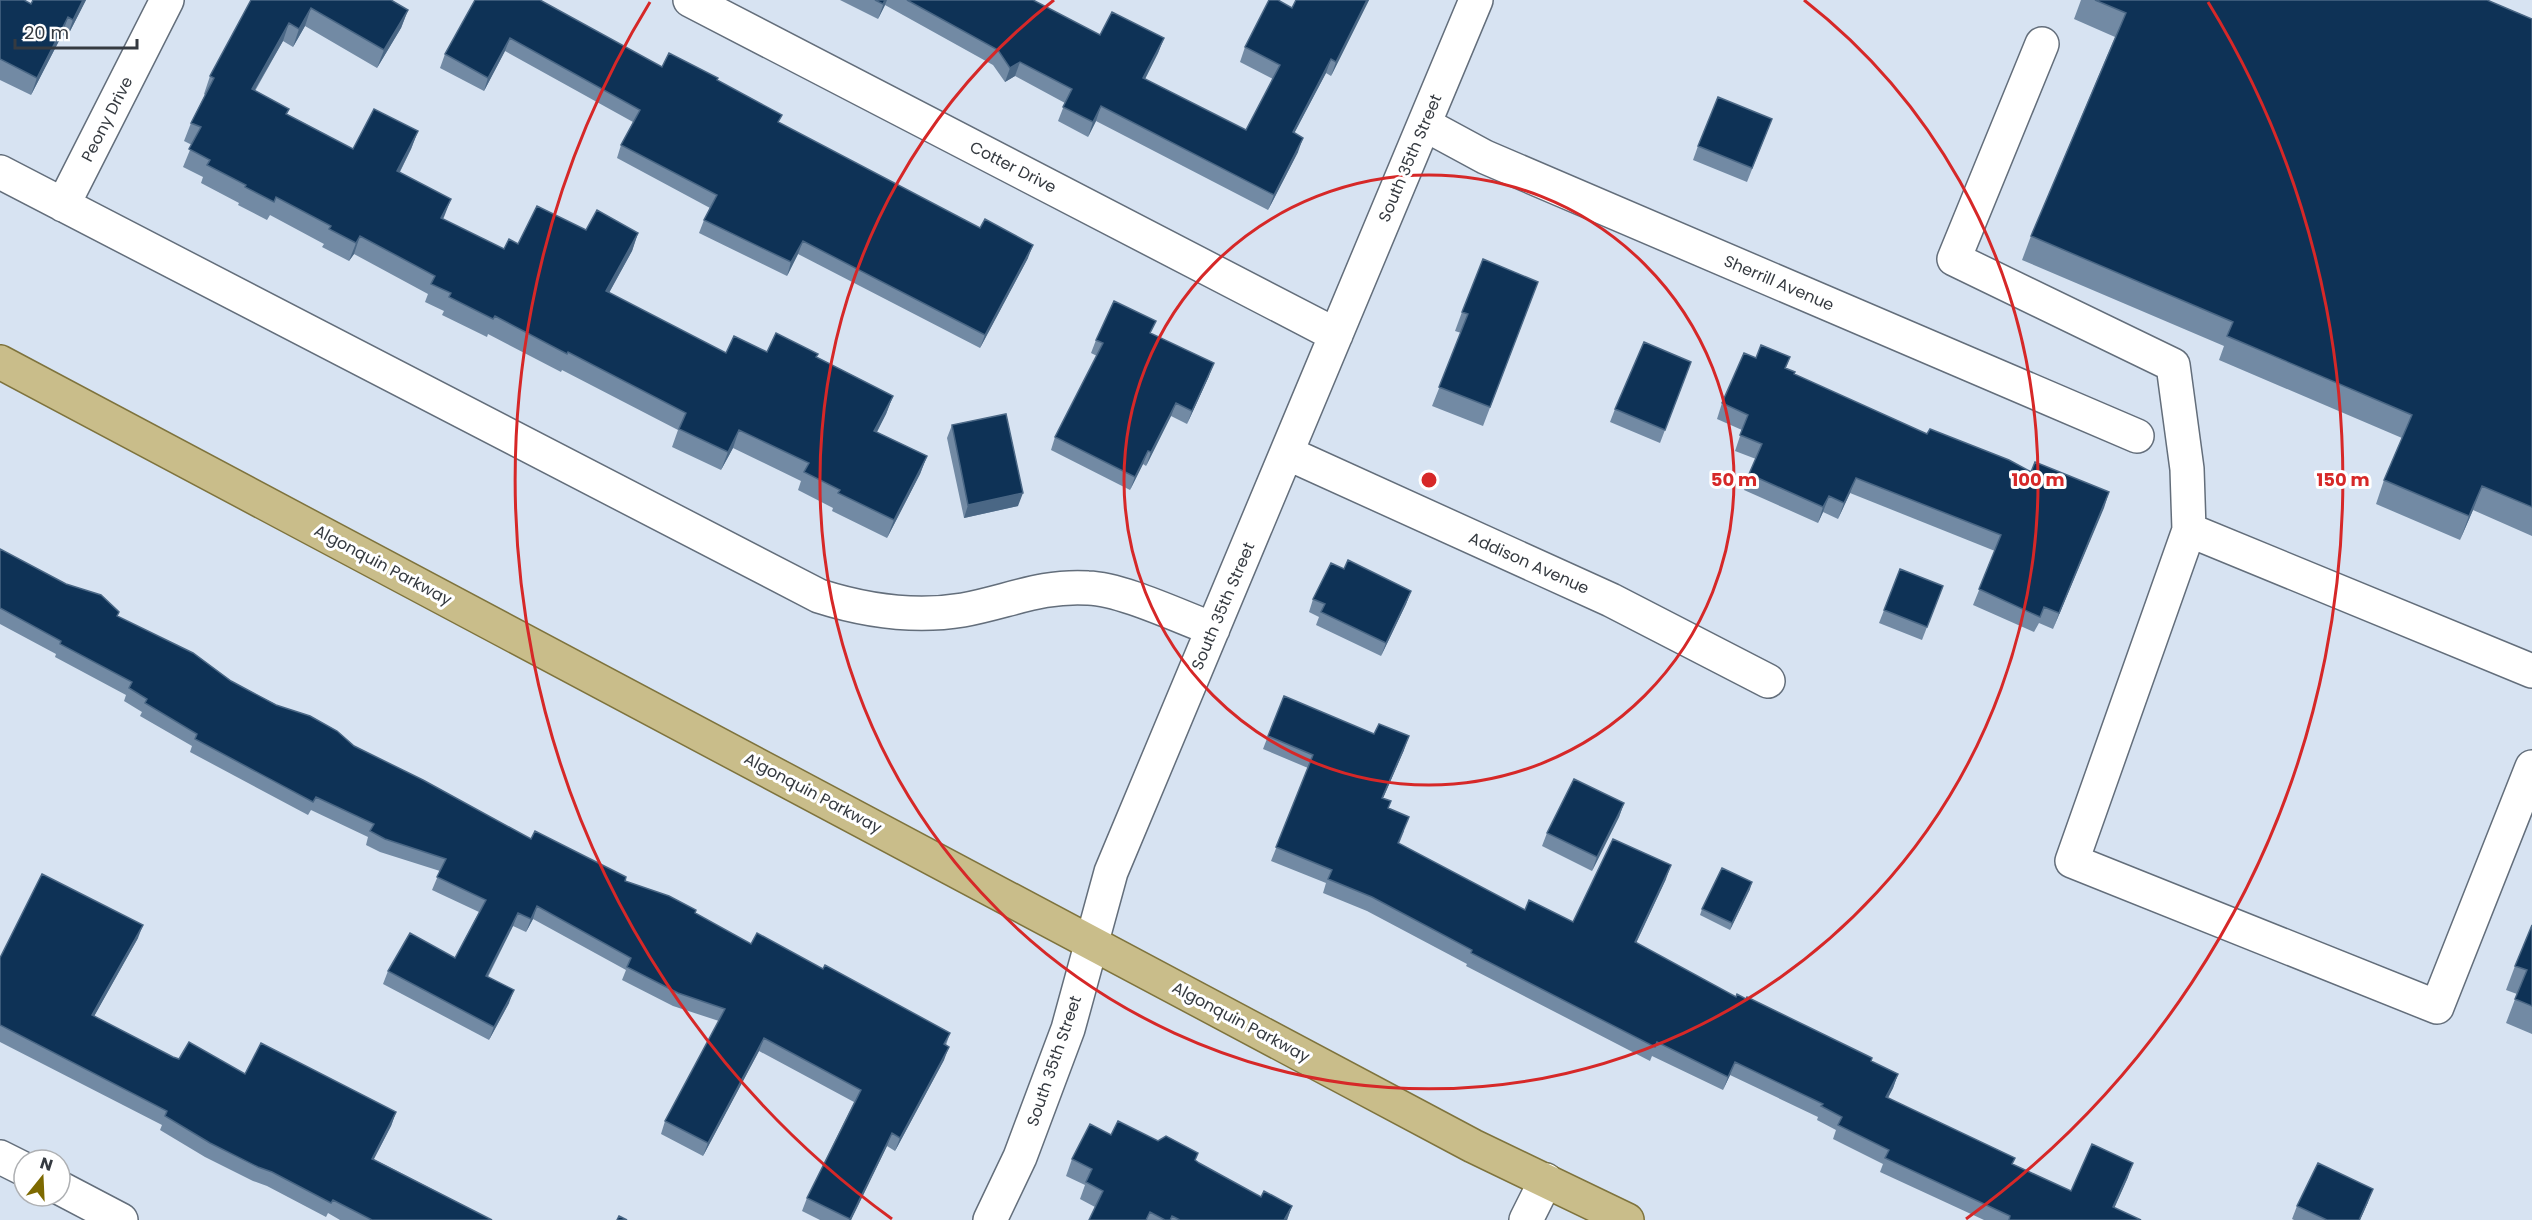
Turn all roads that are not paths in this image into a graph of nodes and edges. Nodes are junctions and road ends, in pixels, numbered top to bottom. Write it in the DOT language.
graph roads {
  1 [pos="166,0"];
  2 [pos="690,0"];
  3 [pos="1476,0"];
  4 [pos="2042,44"];
  5 [pos="1424,124"];
  6 [pos="0,172"];
  7 [pos="63,205"];
  8 [pos="1336,334"];
  9 [pos="0,362"];
  10 [pos="2137,436"];
  11 [pos="1287,453"];
  12 [pos="2189,530"];
  13 [pos="1213,630"];
  14 [pos="2532,671"];
  15 [pos="1768,681"];
  16 [pos="2532,767"];
  17 [pos="1093,944"];
  18 [pos="1546,1180"];
  19 [pos="72,1194"];
  20 [pos="121,1220"];
  21 [pos="990,1220"];
  22 [pos="1526,1220"];
  23 [pos="1627,1220"];
  1 -- 7 [label="street, Peony Drive"];
  2 -- 8 [label="street, Cotter Drive"];
  3 -- 5 [label="street, South 35th Street"];
  4 -- 12 [label="street"];
  5 -- 8 [label="street, South 35th Street"];
  5 -- 10 [label="street, Sherrill Avenue"];
  6 -- 7 [label="street"];
  7 -- 13 [label="street"];
  8 -- 11 [label="street, South 35th Street"];
  9 -- 17 [label="main road, Algonquin Parkway"];
  11 -- 13 [label="street, South 35th Street"];
  11 -- 15 [label="street, Addison Avenue"];
  12 -- 14 [label="street"];
  12 -- 16 [label="street"];
  13 -- 17 [label="street, South 35th Street"];
  17 -- 18 [label="main road, Algonquin Parkway"];
  17 -- 21 [label="street, South 35th Street"];
  18 -- 22 [label="street"];
  18 -- 23 [label="main road, Algonquin Parkway"];
  19 -- 20 [label="street"];
}
